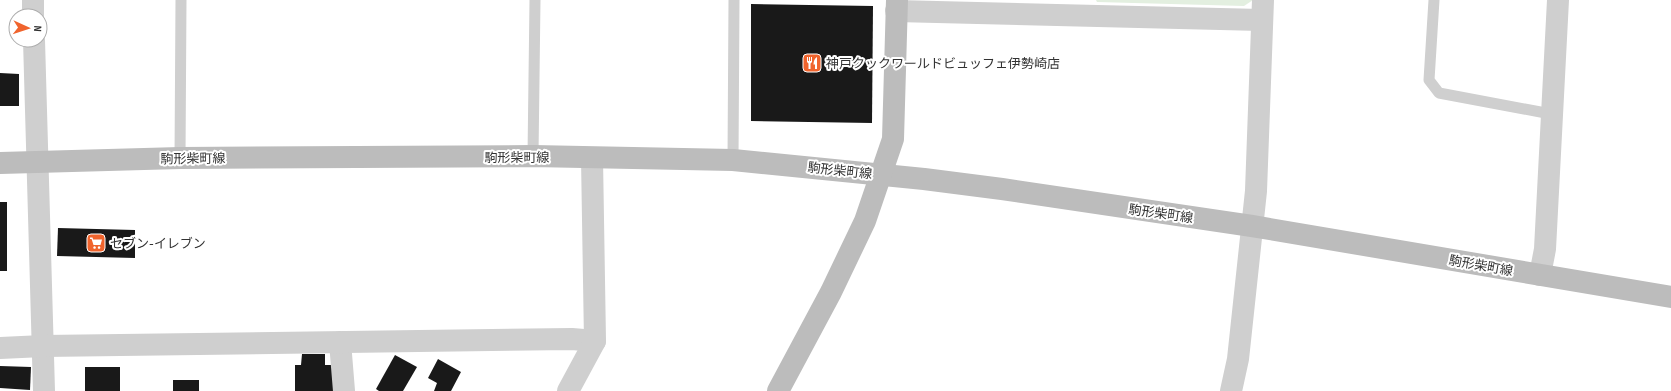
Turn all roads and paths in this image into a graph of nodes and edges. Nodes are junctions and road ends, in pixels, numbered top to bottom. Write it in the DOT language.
graph roads {
  1 [pos="181,0"];
  2 [pos="535,0"];
  3 [pos="734,0"];
  4 [pos="1434,0"];
  5 [pos="1558,0"];
  6 [pos="896,5"];
  7 [pos="1076,8"];
  8 [pos="1262,10"];
  9 [pos="34,48"];
  10 [pos="1551,114"];
  11 [pos="533,156"];
  12 [pos="180,158"];
  13 [pos="592,158"];
  14 [pos="733,160"];
  15 [pos="0,163"];
  16 [pos="39,163"];
  17 [pos="881,174"];
  18 [pos="1252,226"];
  19 [pos="1540,275"];
  20 [pos="1671,297"];
  21 [pos="595,341"];
  22 [pos="340,342"];
  23 [pos="43,346"];
  24 [pos="0,348"];
  25 [pos="44,391"];
  26 [pos="344,391"];
  27 [pos="568,391"];
  28 [pos="778,391"];
  29 [pos="1230,391"];
  1 -- 12 [label="lane"];
  2 -- 11 [label="lane"];
  3 -- 14 [label="lane"];
  4 -- 10 [label="lane"];
  5 -- 10 [label="street"];
  6 -- 7 [label="street"];
  6 -- 17 [label="main road"];
  7 -- 8 [label="street"];
  8 -- 18 [label="street"];
  9 -- 16 [label="street"];
  10 -- 19 [label="street"];
  11 -- 12 [label="main road, 駒形柴町線"];
  11 -- 13 [label="main road, 駒形柴町線"];
  12 -- 16 [label="main road, 駒形柴町線"];
  13 -- 14 [label="main road, 駒形柴町線"];
  13 -- 21 [label="street"];
  14 -- 17 [label="main road, 駒形柴町線"];
  15 -- 16 [label="main road, 駒形柴町線"];
  16 -- 23 [label="street"];
  17 -- 18 [label="main road, 駒形柴町線"];
  17 -- 28 [label="main road"];
  18 -- 19 [label="main road, 駒形柴町線"];
  18 -- 29 [label="street"];
  19 -- 20 [label="main road, 駒形柴町線"];
  21 -- 22 [label="street"];
  21 -- 27 [label="street"];
  22 -- 23 [label="street"];
  22 -- 26 [label="street"];
  23 -- 24 [label="street"];
  23 -- 25 [label="street"];
}
